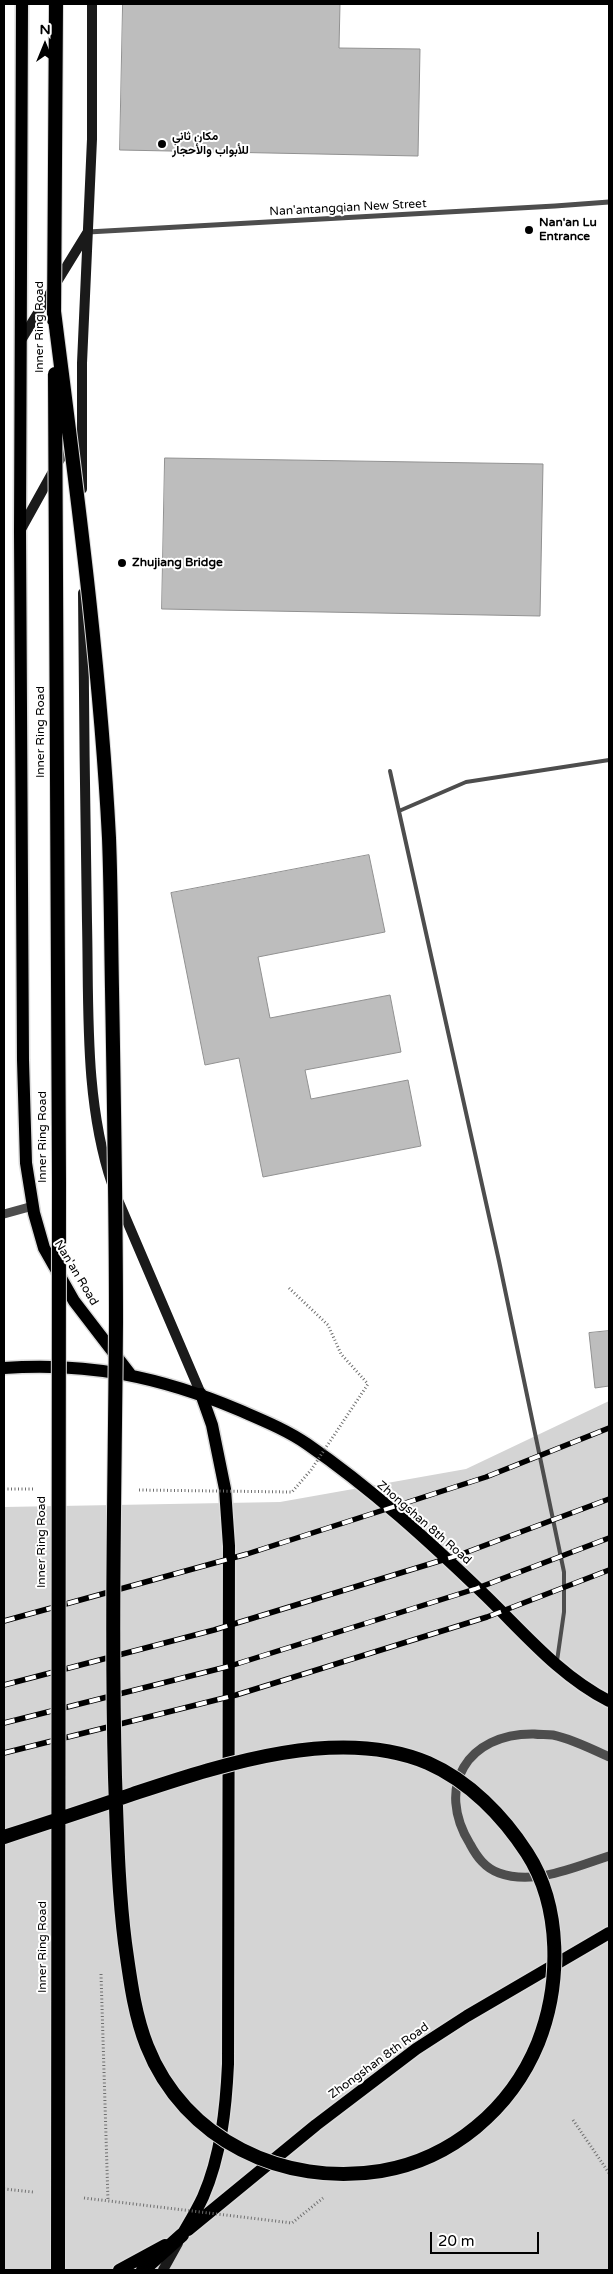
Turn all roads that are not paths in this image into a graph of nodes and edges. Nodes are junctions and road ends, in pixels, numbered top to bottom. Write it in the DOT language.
graph roads {
  1 [pos="22,4"];
  2 [pos="56,4"];
  3 [pos="92,4"];
  4 [pos="609,202"];
  5 [pos="88,232"];
  6 [pos="54,311"];
  7 [pos="19,343"];
  8 [pos="81,422"];
  9 [pos="20,532"];
  10 [pos="609,760"];
  11 [pos="390,771"];
  12 [pos="399,811"];
  13 [pos="33,1206"];
  14 [pos="4,1214"];
  15 [pos="4,1368"];
  16 [pos="130,1374"];
  17 [pos="201,1394"];
  18 [pos="557,1666"];
  19 [pos="609,1701"];
  20 [pos="609,1757"];
  21 [pos="4,1837"];
  22 [pos="609,1856"];
  23 [pos="609,1933"];
  24 [pos="182,2235"];
  25 [pos="58,2270"];
  26 [pos="119,2270"];
  27 [pos="143,2270"];
  28 [pos="162,2270"];
  1 -- 7 [label="main road, Nan'an Road"];
  2 -- 6 [label="highway, Inner Ring Road, bridge"];
  3 -- 5 [label="main road"];
  4 -- 5 [label="street, Nan'antangqian New Street"];
  5 -- 7 [label="main road"];
  5 -- 8 [label="main road"];
  6 -- 21 [label="highway, bridge"];
  6 -- 25 [label="highway, Inner Ring Road, bridge"];
  7 -- 9 [label="main road, Nan'an Road"];
  8 -- 9 [label="main road"];
  8 -- 17 [label="main road"];
  9 -- 13 [label="main road, Nan'an Road"];
  10 -- 12 [label="lane"];
  11 -- 12 [label="lane"];
  12 -- 18 [label="lane"];
  13 -- 14 [label="street"];
  13 -- 16 [label="main road, Nan'an Road"];
  15 -- 16 [label="main road, Zhongshan 8th Road"];
  16 -- 17 [label="main road, Zhongshan 8th Road"];
  17 -- 18 [label="main road, Zhongshan 8th Road"];
  17 -- 24 [label="main road"];
  18 -- 19 [label="main road, Zhongshan 8th Road"];
  20 -- 22 [label="street"];
  23 -- 24 [label="main road, Zhongshan 8th Road"];
  24 -- 26 [label="main road, Zhongshan 8th Road"];
  24 -- 27 [label="highway"];
  24 -- 28 [label="main road"];
}
